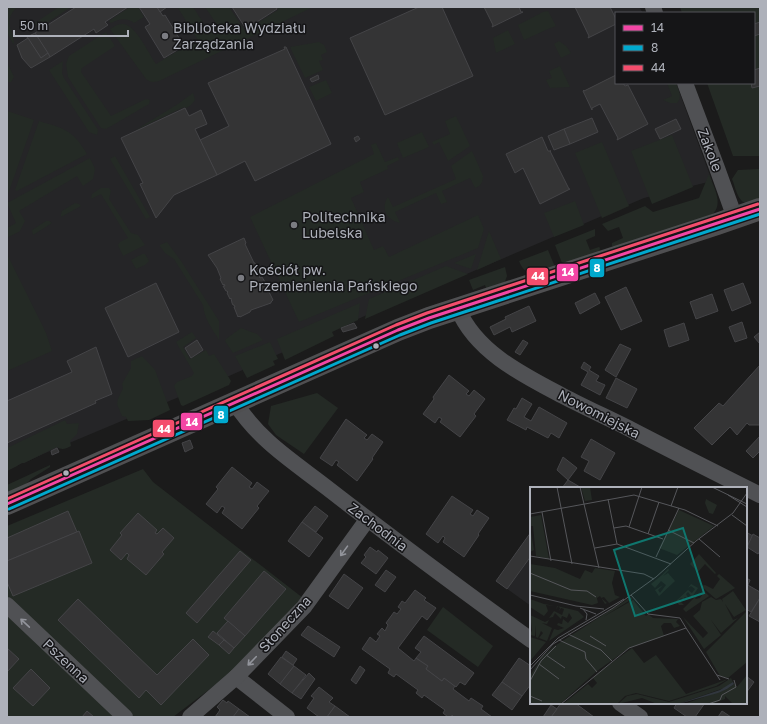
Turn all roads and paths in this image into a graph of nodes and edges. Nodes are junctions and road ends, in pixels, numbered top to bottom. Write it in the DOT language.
graph roads {
  1 [pos="684,84"];
  2 [pos="760,209"];
  3 [pos="760,213"];
  4 [pos="735,218"];
  5 [pos="458,309"];
  6 [pos="235,403"];
  7 [pos="744,487"];
  8 [pos="747,488"];
  9 [pos="760,495"];
  10 [pos="7,504"];
  11 [pos="368,520"];
  12 [pos="7,605"];
  13 [pos="530,639"];
  14 [pos="236,678"];
  15 [pos="621,704"];
  16 [pos="125,717"];
  17 [pos="190,717"];
  18 [pos="287,717"];
  19 [pos="640,717"];
  1 -- 4 [label="street, Zakole"];
  2 -- 4 [label="street"];
  3 -- 4 [label="street"];
  4 -- 5 [label="street"];
  5 -- 6 [label="street"];
  5 -- 7 [label="street, Nowomiejska"];
  6 -- 10 [label="street"];
  6 -- 11 [label="street, Zachodnia"];
  8 -- 9 [label="street, Nowomiejska"];
  11 -- 13 [label="street, Zachodnia"];
  11 -- 14 [label="street, Słoneczna, one-way"];
  16 -- 12 [label="street, Pszenna, one-way"];
  14 -- 17 [label="street, Słoneczna"];
  14 -- 18 [label="street"];
  15 -- 19 [label="street"];
}
